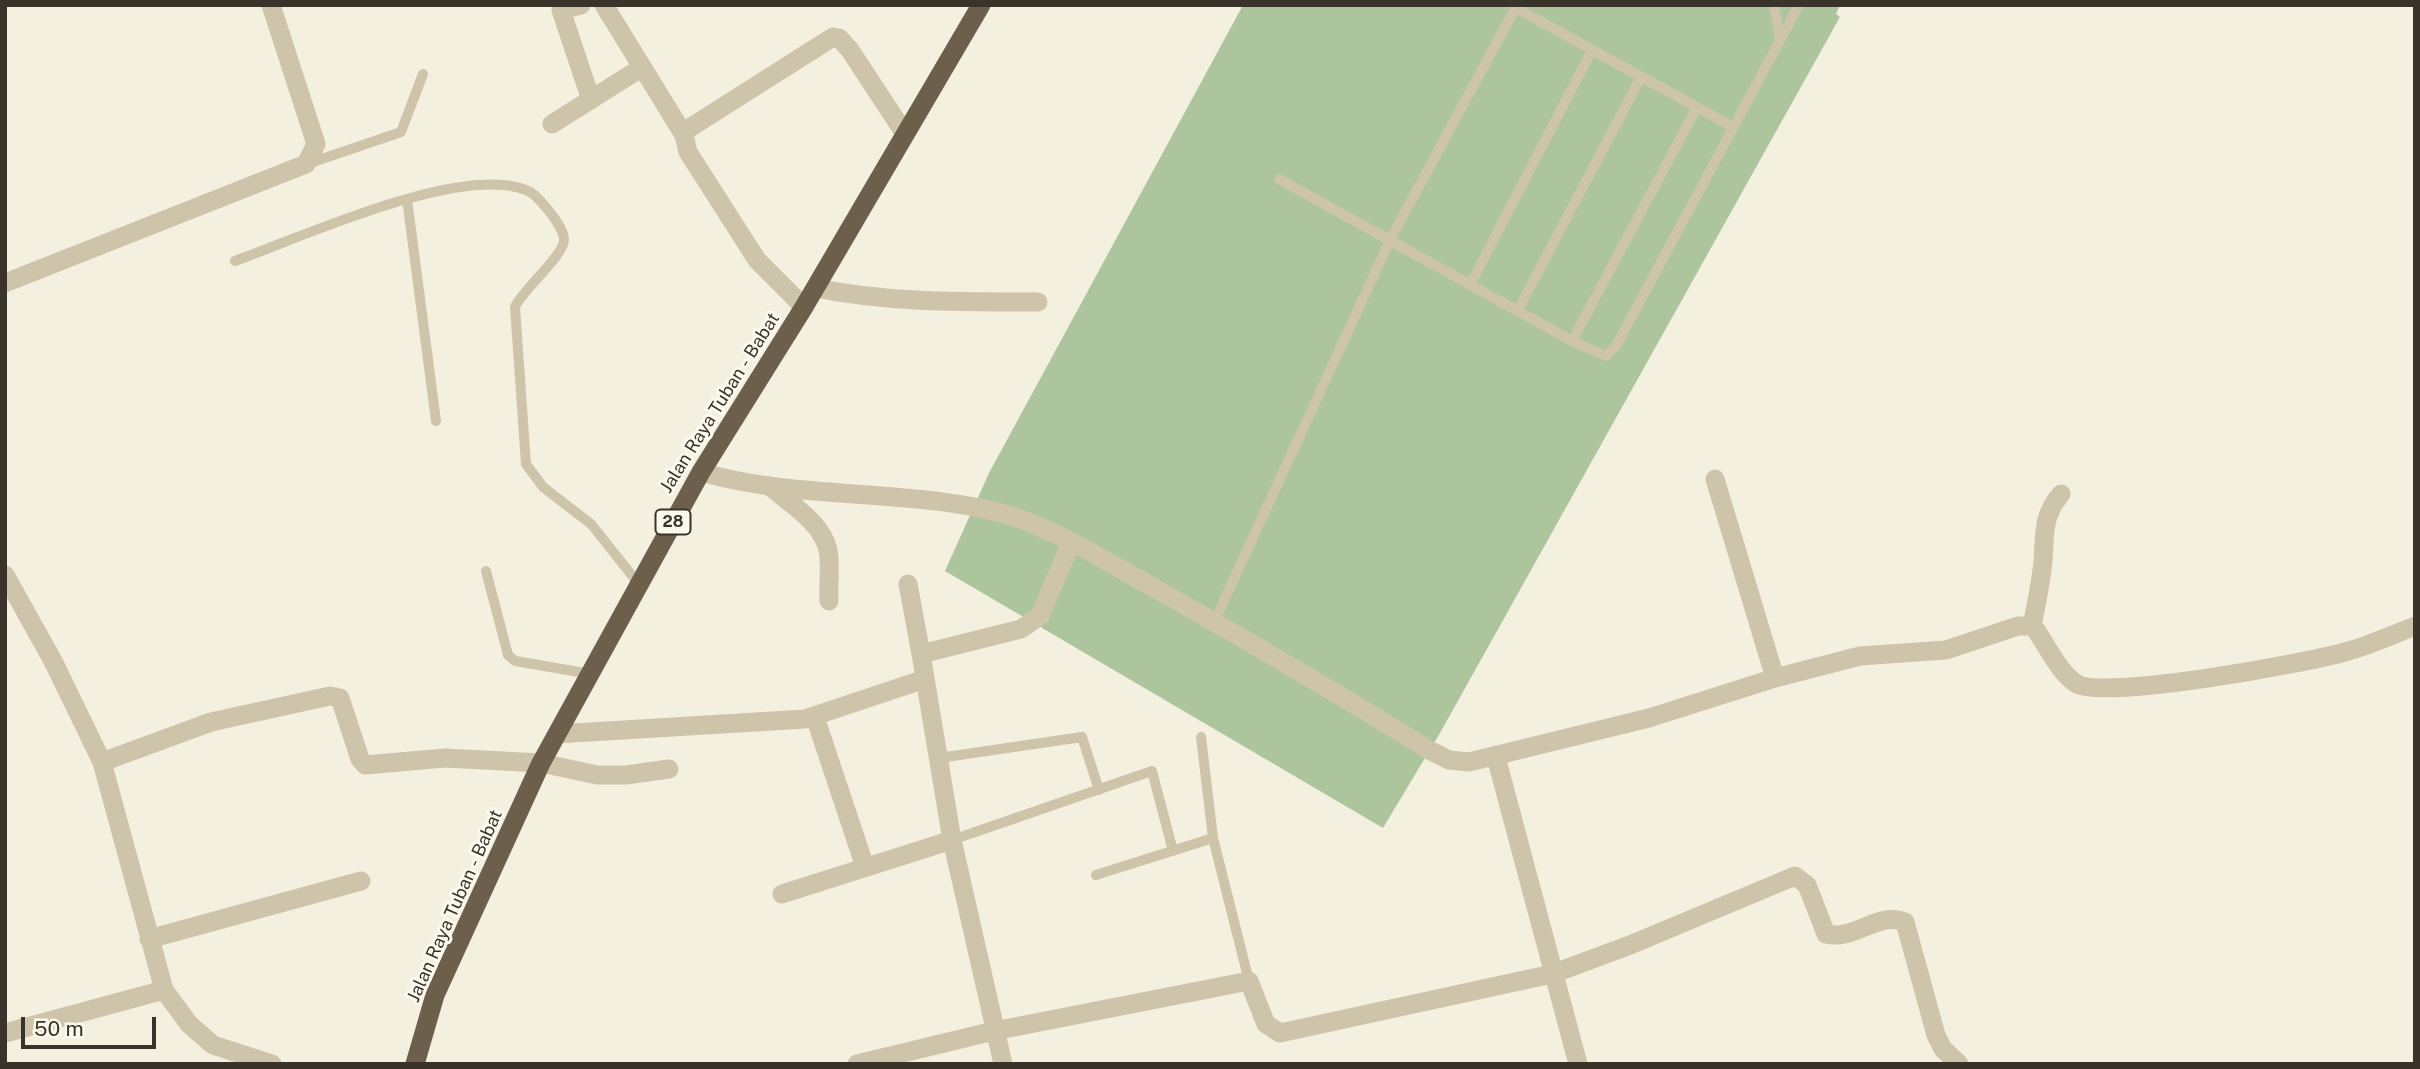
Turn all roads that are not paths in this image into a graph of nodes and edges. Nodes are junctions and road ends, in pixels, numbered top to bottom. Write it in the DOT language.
graph roads {
  1 [pos="271,5"];
  2 [pos="581,5"];
  3 [pos="604,5"];
  4 [pos="981,5"];
  5 [pos="1773,5"];
  6 [pos="1799,5"];
  7 [pos="1517,7"];
  8 [pos="1780,39"];
  9 [pos="1592,50"];
  10 [pos="641,68"];
  11 [pos="423,74"];
  12 [pos="1641,77"];
  13 [pos="591,100"];
  14 [pos="1697,107"];
  15 [pos="552,124"];
  16 [pos="1733,127"];
  17 [pos="905,134"];
  18 [pos="684,135"];
  19 [pos="306,164"];
  20 [pos="1279,178"];
  21 [pos="407,199"];
  22 [pos="1391,238"];
  23 [pos="235,261"];
  24 [pos="5,282"];
  25 [pos="1471,283"];
  26 [pos="816,288"];
  27 [pos="1038,302"];
  28 [pos="804,307"];
  29 [pos="1518,310"];
  30 [pos="1572,341"];
  31 [pos="436,421"];
  32 [pos="701,472"];
  33 [pos="1715,478"];
  34 [pos="772,488"];
  35 [pos="2061,494"];
  36 [pos="1071,542"];
  37 [pos="486,571"];
  38 [pos="5,575"];
  39 [pos="638,583"];
  40 [pos="908,584"];
  41 [pos="829,601"];
  42 [pos="12,603"];
  43 [pos="1214,622"];
  44 [pos="2032,626"];
  45 [pos="2415,626"];
  46 [pos="921,654"];
  47 [pos="591,674"];
  48 [pos="1775,678"];
  49 [pos="925,679"];
  50 [pos="815,717"];
  51 [pos="557,734"];
  52 [pos="1201,737"];
  53 [pos="1496,757"];
  54 [pos="939,758"];
  55 [pos="102,762"];
  56 [pos="541,763"];
  57 [pos="669,769"];
  58 [pos="1099,790"];
  59 [pos="1213,838"];
  60 [pos="952,840"];
  61 [pos="1173,851"];
  62 [pos="865,867"];
  63 [pos="1096,875"];
  64 [pos="361,881"];
  65 [pos="782,894"];
  66 [pos="149,939"];
  67 [pos="1552,974"];
  68 [pos="1250,981"];
  69 [pos="164,990"];
  70 [pos="994,1031"];
  71 [pos="5,1033"];
  72 [pos="239,1059"];
  73 [pos="272,1064"];
  74 [pos="415,1064"];
  75 [pos="857,1064"];
  76 [pos="1003,1064"];
  77 [pos="1578,1064"];
  78 [pos="1959,1064"];
  1 -- 19 [label="street"];
  2 -- 13 [label="street"];
  3 -- 10 [label="street"];
  4 -- 17 [label="highway, Jalan Raya Tuban - Babat / 28"];
  5 -- 8 [label="lane"];
  6 -- 8 [label="lane"];
  7 -- 9 [label="lane"];
  7 -- 22 [label="lane"];
  8 -- 16 [label="lane"];
  9 -- 12 [label="lane"];
  9 -- 25 [label="lane"];
  10 -- 13 [label="street"];
  10 -- 18 [label="street"];
  11 -- 19 [label="lane"];
  12 -- 14 [label="lane"];
  12 -- 29 [label="lane"];
  13 -- 15 [label="street"];
  14 -- 16 [label="lane"];
  14 -- 30 [label="lane"];
  16 -- 30 [label="lane"];
  17 -- 18 [label="street"];
  17 -- 26 [label="highway, Jalan Raya Tuban - Babat / 28"];
  18 -- 28 [label="street"];
  19 -- 24 [label="street"];
  20 -- 22 [label="lane"];
  21 -- 23 [label="lane"];
  21 -- 31 [label="lane"];
  21 -- 39 [label="lane"];
  22 -- 25 [label="lane"];
  22 -- 43 [label="lane"];
  25 -- 29 [label="lane"];
  26 -- 27 [label="street"];
  26 -- 28 [label="highway, Jalan Raya Tuban - Babat / 28"];
  28 -- 32 [label="highway, Jalan Raya Tuban - Babat / 28"];
  29 -- 30 [label="lane"];
  32 -- 34 [label="street"];
  32 -- 39 [label="highway, Jalan Raya Tuban - Babat / 28"];
  33 -- 48 [label="street"];
  34 -- 36 [label="street"];
  34 -- 41 [label="street"];
  35 -- 44 [label="street"];
  36 -- 43 [label="street"];
  36 -- 46 [label="street"];
  37 -- 47 [label="lane"];
  38 -- 42 [label="street"];
  39 -- 47 [label="highway, Jalan Raya Tuban - Babat / 28"];
  40 -- 46 [label="street"];
  42 -- 55 [label="street"];
  43 -- 53 [label="street"];
  44 -- 45 [label="street"];
  44 -- 48 [label="street"];
  46 -- 49 [label="street"];
  47 -- 51 [label="highway, Jalan Raya Tuban - Babat / 28"];
  48 -- 53 [label="street"];
  49 -- 50 [label="street"];
  49 -- 54 [label="street"];
  50 -- 51 [label="street"];
  50 -- 62 [label="street"];
  51 -- 56 [label="highway, Jalan Raya Tuban - Babat / 28"];
  52 -- 59 [label="lane"];
  53 -- 67 [label="street"];
  54 -- 58 [label="lane"];
  54 -- 60 [label="street"];
  55 -- 56 [label="street"];
  55 -- 66 [label="street"];
  56 -- 57 [label="street"];
  56 -- 74 [label="highway, Jalan Raya Tuban - Babat / 28"];
  58 -- 60 [label="lane"];
  58 -- 61 [label="lane"];
  59 -- 61 [label="lane"];
  59 -- 68 [label="lane"];
  60 -- 62 [label="street"];
  60 -- 70 [label="street"];
  61 -- 63 [label="lane"];
  62 -- 65 [label="street"];
  64 -- 66 [label="street"];
  66 -- 69 [label="street"];
  67 -- 68 [label="street"];
  67 -- 77 [label="street"];
  67 -- 78 [label="street"];
  68 -- 70 [label="street"];
  69 -- 71 [label="street"];
  69 -- 72 [label="street"];
  70 -- 75 [label="street"];
  70 -- 76 [label="street"];
  72 -- 73 [label="street"];
}
